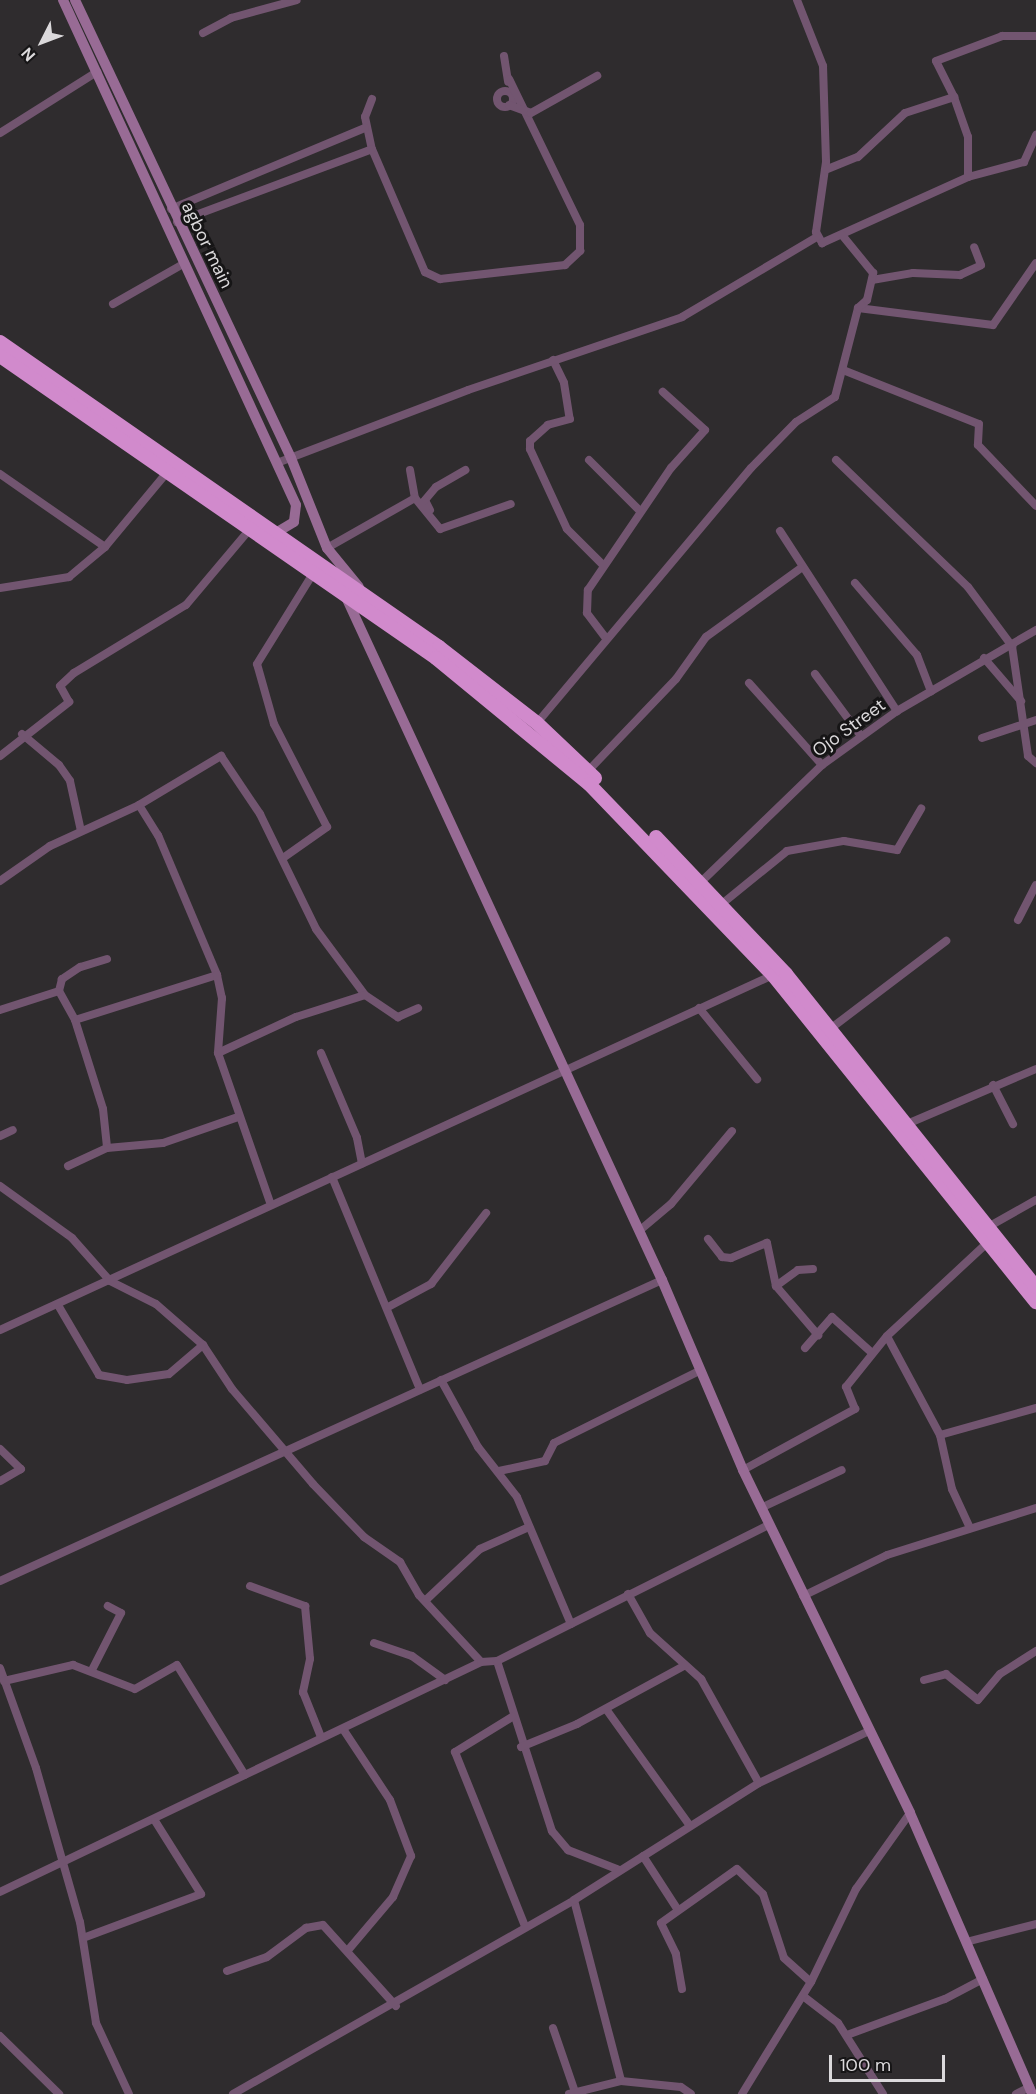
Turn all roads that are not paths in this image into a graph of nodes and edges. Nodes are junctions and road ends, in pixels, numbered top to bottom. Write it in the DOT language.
graph roads {
  1 [pos="63,0"];
  2 [pos="75,0"];
  3 [pos="297,0"];
  4 [pos="797,0"];
  5 [pos="203,33"];
  6 [pos="1036,36"];
  7 [pos="504,56"];
  8 [pos="97,72"];
  9 [pos="597,76"];
  10 [pos="509,79"];
  11 [pos="954,96"];
  12 [pos="372,99"];
  13 [pos="526,114"];
  14 [pos="365,128"];
  15 [pos="0,133"];
  16 [pos="1036,135"];
  17 [pos="372,149"];
  18 [pos="825,170"];
  19 [pos="968,177"];
  20 [pos="171,209"];
  21 [pos="177,222"];
  22 [pos="842,236"];
  23 [pos="817,237"];
  24 [pos="974,248"];
  25 [pos="1036,262"];
  26 [pos="185,263"];
  27 [pos="872,280"];
  28 [pos="113,304"];
  29 [pos="858,308"];
  30 [pos="0,342"];
  31 [pos="0,356"];
  32 [pos="554,360"];
  33 [pos="843,370"];
  34 [pos="663,392"];
  35 [pos="291,459"];
  36 [pos="589,460"];
  37 [pos="836,460"];
  38 [pos="277,463"];
  39 [pos="410,470"];
  40 [pos="466,470"];
  41 [pos="168,471"];
  42 [pos="0,474"];
  43 [pos="415,498"];
  44 [pos="511,504"];
  45 [pos="1036,506"];
  46 [pos="640,511"];
  47 [pos="432,514"];
  48 [pos="250,529"];
  49 [pos="780,531"];
  50 [pos="276,533"];
  51 [pos="105,547"];
  52 [pos="327,548"];
  53 [pos="602,564"];
  54 [pos="801,568"];
  55 [pos="314,572"];
  56 [pos="855,583"];
  57 [pos="0,588"];
  58 [pos="344,592"];
  59 [pos="363,592"];
  60 [pos="1036,630"];
  61 [pos="605,637"];
  62 [pos="1012,646"];
  63 [pos="984,658"];
  64 [pos="815,674"];
  65 [pos="749,683"];
  66 [pos="931,691"];
  67 [pos="1021,701"];
  68 [pos="897,711"];
  69 [pos="1036,720"];
  70 [pos="537,723"];
  71 [pos="1023,723"];
  72 [pos="22,735"];
  73 [pos="861,736"];
  74 [pos="982,738"];
  75 [pos="0,756"];
  76 [pos="1036,763"];
  77 [pos="822,765"];
  78 [pos="588,771"];
  79 [pos="139,805"];
  80 [pos="921,809"];
  81 [pos="81,831"];
  82 [pos="283,858"];
  83 [pos="0,881"];
  84 [pos="702,881"];
  85 [pos="1036,885"];
  86 [pos="723,903"];
  87 [pos="1018,920"];
  88 [pos="946,941"];
  89 [pos="107,959"];
  90 [pos="217,975"];
  91 [pos="773,975"];
  92 [pos="59,991"];
  93 [pos="365,995"];
  94 [pos="418,1008"];
  95 [pos="699,1008"];
  96 [pos="0,1010"];
  97 [pos="75,1020"];
  98 [pos="830,1029"];
  99 [pos="220,1030"];
  100 [pos="233,1041"];
  101 [pos="218,1053"];
  102 [pos="321,1053"];
  103 [pos="563,1068"];
  104 [pos="1036,1069"];
  105 [pos="862,1077"];
  106 [pos="757,1079"];
  107 [pos="993,1085"];
  108 [pos="238,1117"];
  109 [pos="907,1124"];
  110 [pos="1013,1124"];
  111 [pos="12,1130"];
  112 [pos="732,1131"];
  113 [pos="0,1136"];
  114 [pos="106,1148"];
  115 [pos="362,1164"];
  116 [pos="68,1166"];
  117 [pos="332,1178"];
  118 [pos="0,1186"];
  119 [pos="1036,1200"];
  120 [pos="271,1204"];
  121 [pos="486,1213"];
  122 [pos="988,1227"];
  123 [pos="639,1231"];
  124 [pos="708,1239"];
  125 [pos="987,1243"];
  126 [pos="813,1269"];
  127 [pos="662,1280"];
  128 [pos="110,1281"];
  129 [pos="776,1286"];
  130 [pos="1036,1287"];
  131 [pos="1036,1302"];
  132 [pos="58,1305"];
  133 [pos="390,1306"];
  134 [pos="0,1330"];
  135 [pos="818,1335"];
  136 [pos="887,1335"];
  137 [pos="203,1345"];
  138 [pos="805,1348"];
  139 [pos="871,1352"];
  140 [pos="698,1372"];
  141 [pos="441,1380"];
  142 [pos="420,1389"];
  143 [pos="1036,1408"];
  144 [pos="940,1435"];
  145 [pos="0,1449"];
  146 [pos="284,1449"];
  147 [pos="743,1470"];
  148 [pos="842,1470"];
  149 [pos="499,1471"];
  150 [pos="0,1481"];
  151 [pos="761,1508"];
  152 [pos="1036,1508"];
  153 [pos="769,1525"];
  154 [pos="529,1527"];
  155 [pos="970,1528"];
  156 [pos="0,1581"];
  157 [pos="250,1586"];
  158 [pos="628,1594"];
  159 [pos="803,1596"];
  160 [pos="427,1599"];
  161 [pos="108,1606"];
  162 [pos="571,1624"];
  163 [pos="374,1643"];
  164 [pos="1036,1651"];
  165 [pos="497,1661"];
  166 [pos="481,1662"];
  167 [pos="684,1666"];
  168 [pos="0,1668"];
  169 [pos="92,1670"];
  170 [pos="445,1680"];
  171 [pos="924,1680"];
  172 [pos="4,1681"];
  173 [pos="606,1709"];
  174 [pos="512,1718"];
  175 [pos="343,1729"];
  176 [pos="869,1731"];
  177 [pos="321,1737"];
  178 [pos="521,1747"];
  179 [pos="246,1775"];
  180 [pos="759,1783"];
  181 [pos="910,1813"];
  182 [pos="155,1821"];
  183 [pos="690,1827"];
  184 [pos="644,1856"];
  185 [pos="62,1864"];
  186 [pos="617,1869"];
  187 [pos="0,1892"];
  188 [pos="574,1900"];
  189 [pos="678,1910"];
  190 [pos="1036,1924"];
  191 [pos="525,1926"];
  192 [pos="83,1938"];
  193 [pos="966,1942"];
  194 [pos="349,1948"];
  195 [pos="227,1971"];
  196 [pos="984,1978"];
  197 [pos="811,1982"];
  198 [pos="682,1989"];
  199 [pos="803,1996"];
  200 [pos="396,2006"];
  201 [pos="553,2028"];
  202 [pos="848,2035"];
  203 [pos="0,2036"];
  204 [pos="621,2081"];
  205 [pos="572,2092"];
  206 [pos="1033,2092"];
  207 [pos="58,2094"];
  208 [pos="129,2094"];
  209 [pos="233,2094"];
  210 [pos="691,2094"];
  211 [pos="742,2094"];
  212 [pos="882,2094"];
  213 [pos="1016,2094"];
  1 -- 8 [label="street, agbor main"];
  2 -- 20 [label="street, agbor main"];
  3 -- 5 [label="street"];
  4 -- 18 [label="street"];
  6 -- 11 [label="street"];
  7 -- 10 [label="street"];
  8 -- 15 [label="street"];
  8 -- 26 [label="street, agbor main"];
  9 -- 13 [label="street"];
  10 -- 13 [label="street"];
  10 -- 13 [label="street"];
  11 -- 18 [label="street"];
  11 -- 19 [label="street"];
  12 -- 14 [label="street"];
  13 -- 17 [label="street"];
  14 -- 17 [label="street"];
  14 -- 20 [label="street"];
  16 -- 19 [label="street"];
  17 -- 21 [label="street"];
  18 -- 23 [label="street"];
  19 -- 22 [label="street"];
  20 -- 21 [label="street, agbor main"];
  21 -- 35 [label="street, agbor main"];
  22 -- 23 [label="street"];
  22 -- 27 [label="street"];
  23 -- 32 [label="street"];
  24 -- 27 [label="street"];
  25 -- 29 [label="street"];
  26 -- 28 [label="street"];
  26 -- 38 [label="street, agbor main"];
  27 -- 29 [label="street"];
  29 -- 33 [label="street"];
  30 -- 50 [label="highway"];
  31 -- 41 [label="highway"];
  32 -- 35 [label="street"];
  32 -- 53 [label="street"];
  33 -- 45 [label="street"];
  33 -- 61 [label="street"];
  34 -- 46 [label="street"];
  35 -- 38 [label="street"];
  35 -- 52 [label="street, agbor main"];
  36 -- 46 [label="street"];
  37 -- 62 [label="street"];
  38 -- 50 [label="street, agbor main"];
  39 -- 43 [label="street"];
  40 -- 47 [label="street"];
  41 -- 48 [label="highway"];
  41 -- 51 [label="street"];
  42 -- 51 [label="street"];
  43 -- 47 [label="street"];
  43 -- 52 [label="street"];
  44 -- 47 [label="street"];
  46 -- 53 [label="street"];
  48 -- 55 [label="highway"];
  48 -- 72 [label="street"];
  49 -- 54 [label="street"];
  50 -- 59 [label="highway"];
  51 -- 57 [label="street"];
  52 -- 59 [label="street, agbor main"];
  53 -- 61 [label="street"];
  54 -- 68 [label="street"];
  54 -- 78 [label="street"];
  55 -- 58 [label="highway"];
  55 -- 82 [label="street"];
  56 -- 66 [label="street"];
  58 -- 91 [label="highway"];
  58 -- 103 [label="street"];
  59 -- 70 [label="highway"];
  60 -- 62 [label="street, Ojo Street"];
  61 -- 70 [label="street"];
  62 -- 63 [label="street, Ojo Street"];
  62 -- 67 [label="street"];
  63 -- 66 [label="street, Ojo Street"];
  63 -- 67 [label="street"];
  64 -- 73 [label="street"];
  65 -- 77 [label="street"];
  66 -- 68 [label="street, Ojo Street"];
  67 -- 71 [label="street"];
  68 -- 73 [label="street, Ojo Street"];
  69 -- 71 [label="street"];
  70 -- 78 [label="highway"];
  71 -- 74 [label="street"];
  71 -- 76 [label="street"];
  72 -- 75 [label="street"];
  72 -- 81 [label="street"];
  73 -- 77 [label="street, Ojo Street"];
  77 -- 84 [label="street, Ojo Street"];
  78 -- 84 [label="highway"];
  79 -- 81 [label="street"];
  79 -- 82 [label="street"];
  79 -- 90 [label="street"];
  80 -- 86 [label="street"];
  81 -- 83 [label="street"];
  82 -- 93 [label="street"];
  84 -- 86 [label="highway"];
  85 -- 87 [label="street"];
  86 -- 98 [label="highway"];
  88 -- 98 [label="street"];
  89 -- 92 [label="street"];
  90 -- 97 [label="street"];
  90 -- 99 [label="street"];
  91 -- 95 [label="street"];
  91 -- 105 [label="highway"];
  92 -- 96 [label="street"];
  92 -- 97 [label="street"];
  93 -- 94 [label="street"];
  93 -- 100 [label="street"];
  95 -- 103 [label="street"];
  95 -- 106 [label="street"];
  97 -- 114 [label="street"];
  98 -- 105 [label="highway"];
  99 -- 100 [label="street"];
  99 -- 101 [label="street"];
  100 -- 101 [label="street"];
  101 -- 108 [label="street"];
  102 -- 115 [label="street"];
  103 -- 115 [label="street"];
  103 -- 123 [label="street"];
  104 -- 107 [label="street"];
  105 -- 109 [label="highway"];
  105 -- 125 [label="highway"];
  107 -- 109 [label="street"];
  107 -- 110 [label="street"];
  108 -- 114 [label="street"];
  108 -- 120 [label="street"];
  109 -- 122 [label="highway"];
  111 -- 113 [label="street"];
  112 -- 123 [label="street"];
  114 -- 116 [label="street"];
  115 -- 117 [label="street"];
  117 -- 120 [label="street"];
  117 -- 133 [label="street"];
  118 -- 128 [label="street"];
  119 -- 122 [label="street"];
  120 -- 128 [label="street"];
  121 -- 133 [label="street"];
  122 -- 130 [label="highway"];
  123 -- 127 [label="street"];
  124 -- 129 [label="street"];
  125 -- 131 [label="highway"];
  125 -- 136 [label="street"];
  126 -- 129 [label="street"];
  127 -- 140 [label="street"];
  127 -- 141 [label="street"];
  128 -- 132 [label="street"];
  128 -- 137 [label="street"];
  129 -- 135 [label="street"];
  132 -- 134 [label="street"];
  132 -- 137 [label="street"];
  133 -- 142 [label="street"];
  135 -- 138 [label="street"];
  135 -- 139 [label="street"];
  136 -- 139 [label="street"];
  136 -- 144 [label="street"];
  137 -- 146 [label="street"];
  139 -- 147 [label="street"];
  140 -- 147 [label="street"];
  140 -- 149 [label="street"];
  141 -- 142 [label="street"];
  141 -- 149 [label="street"];
  142 -- 146 [label="street"];
  143 -- 144 [label="street"];
  144 -- 155 [label="street"];
  145 -- 150 [label="street"];
  146 -- 156 [label="street"];
  146 -- 160 [label="street"];
  147 -- 151 [label="street"];
  148 -- 151 [label="street"];
  149 -- 154 [label="street"];
  151 -- 153 [label="street"];
  152 -- 155 [label="street"];
  153 -- 158 [label="street"];
  153 -- 159 [label="street"];
  154 -- 160 [label="street"];
  154 -- 162 [label="street"];
  155 -- 159 [label="street"];
  157 -- 177 [label="street"];
  158 -- 162 [label="street"];
  158 -- 167 [label="street"];
  159 -- 176 [label="street"];
  160 -- 166 [label="street"];
  161 -- 169 [label="street"];
  162 -- 165 [label="street"];
  163 -- 170 [label="street"];
  164 -- 171 [label="street"];
  165 -- 166 [label="street"];
  165 -- 174 [label="street"];
  166 -- 170 [label="street"];
  167 -- 173 [label="street"];
  167 -- 180 [label="street"];
  168 -- 172 [label="street"];
  169 -- 172 [label="street"];
  169 -- 179 [label="street"];
  170 -- 175 [label="street"];
  172 -- 185 [label="street"];
  173 -- 178 [label="street"];
  173 -- 183 [label="street"];
  174 -- 178 [label="street"];
  174 -- 191 [label="street"];
  175 -- 177 [label="street"];
  175 -- 194 [label="street"];
  176 -- 180 [label="street"];
  176 -- 181 [label="street"];
  177 -- 179 [label="street"];
  178 -- 186 [label="street"];
  179 -- 182 [label="street"];
  180 -- 183 [label="street"];
  181 -- 193 [label="street"];
  181 -- 197 [label="street"];
  182 -- 185 [label="street"];
  182 -- 192 [label="street"];
  183 -- 184 [label="street"];
  184 -- 186 [label="street"];
  184 -- 189 [label="street"];
  185 -- 187 [label="street"];
  185 -- 192 [label="street"];
  186 -- 188 [label="street"];
  188 -- 191 [label="street"];
  188 -- 204 [label="street"];
  189 -- 197 [label="street"];
  189 -- 198 [label="street"];
  190 -- 193 [label="street"];
  191 -- 200 [label="street"];
  192 -- 208 [label="street"];
  193 -- 196 [label="street"];
  194 -- 195 [label="street"];
  194 -- 200 [label="street"];
  196 -- 202 [label="street"];
  196 -- 206 [label="street"];
  197 -- 199 [label="street"];
  199 -- 202 [label="street"];
  199 -- 211 [label="street"];
  200 -- 209 [label="street"];
  201 -- 205 [label="street"];
  202 -- 212 [label="street"];
  203 -- 207 [label="street"];
  204 -- 205 [label="street"];
  204 -- 210 [label="street"];
  206 -- 213 [label="street"];
}
